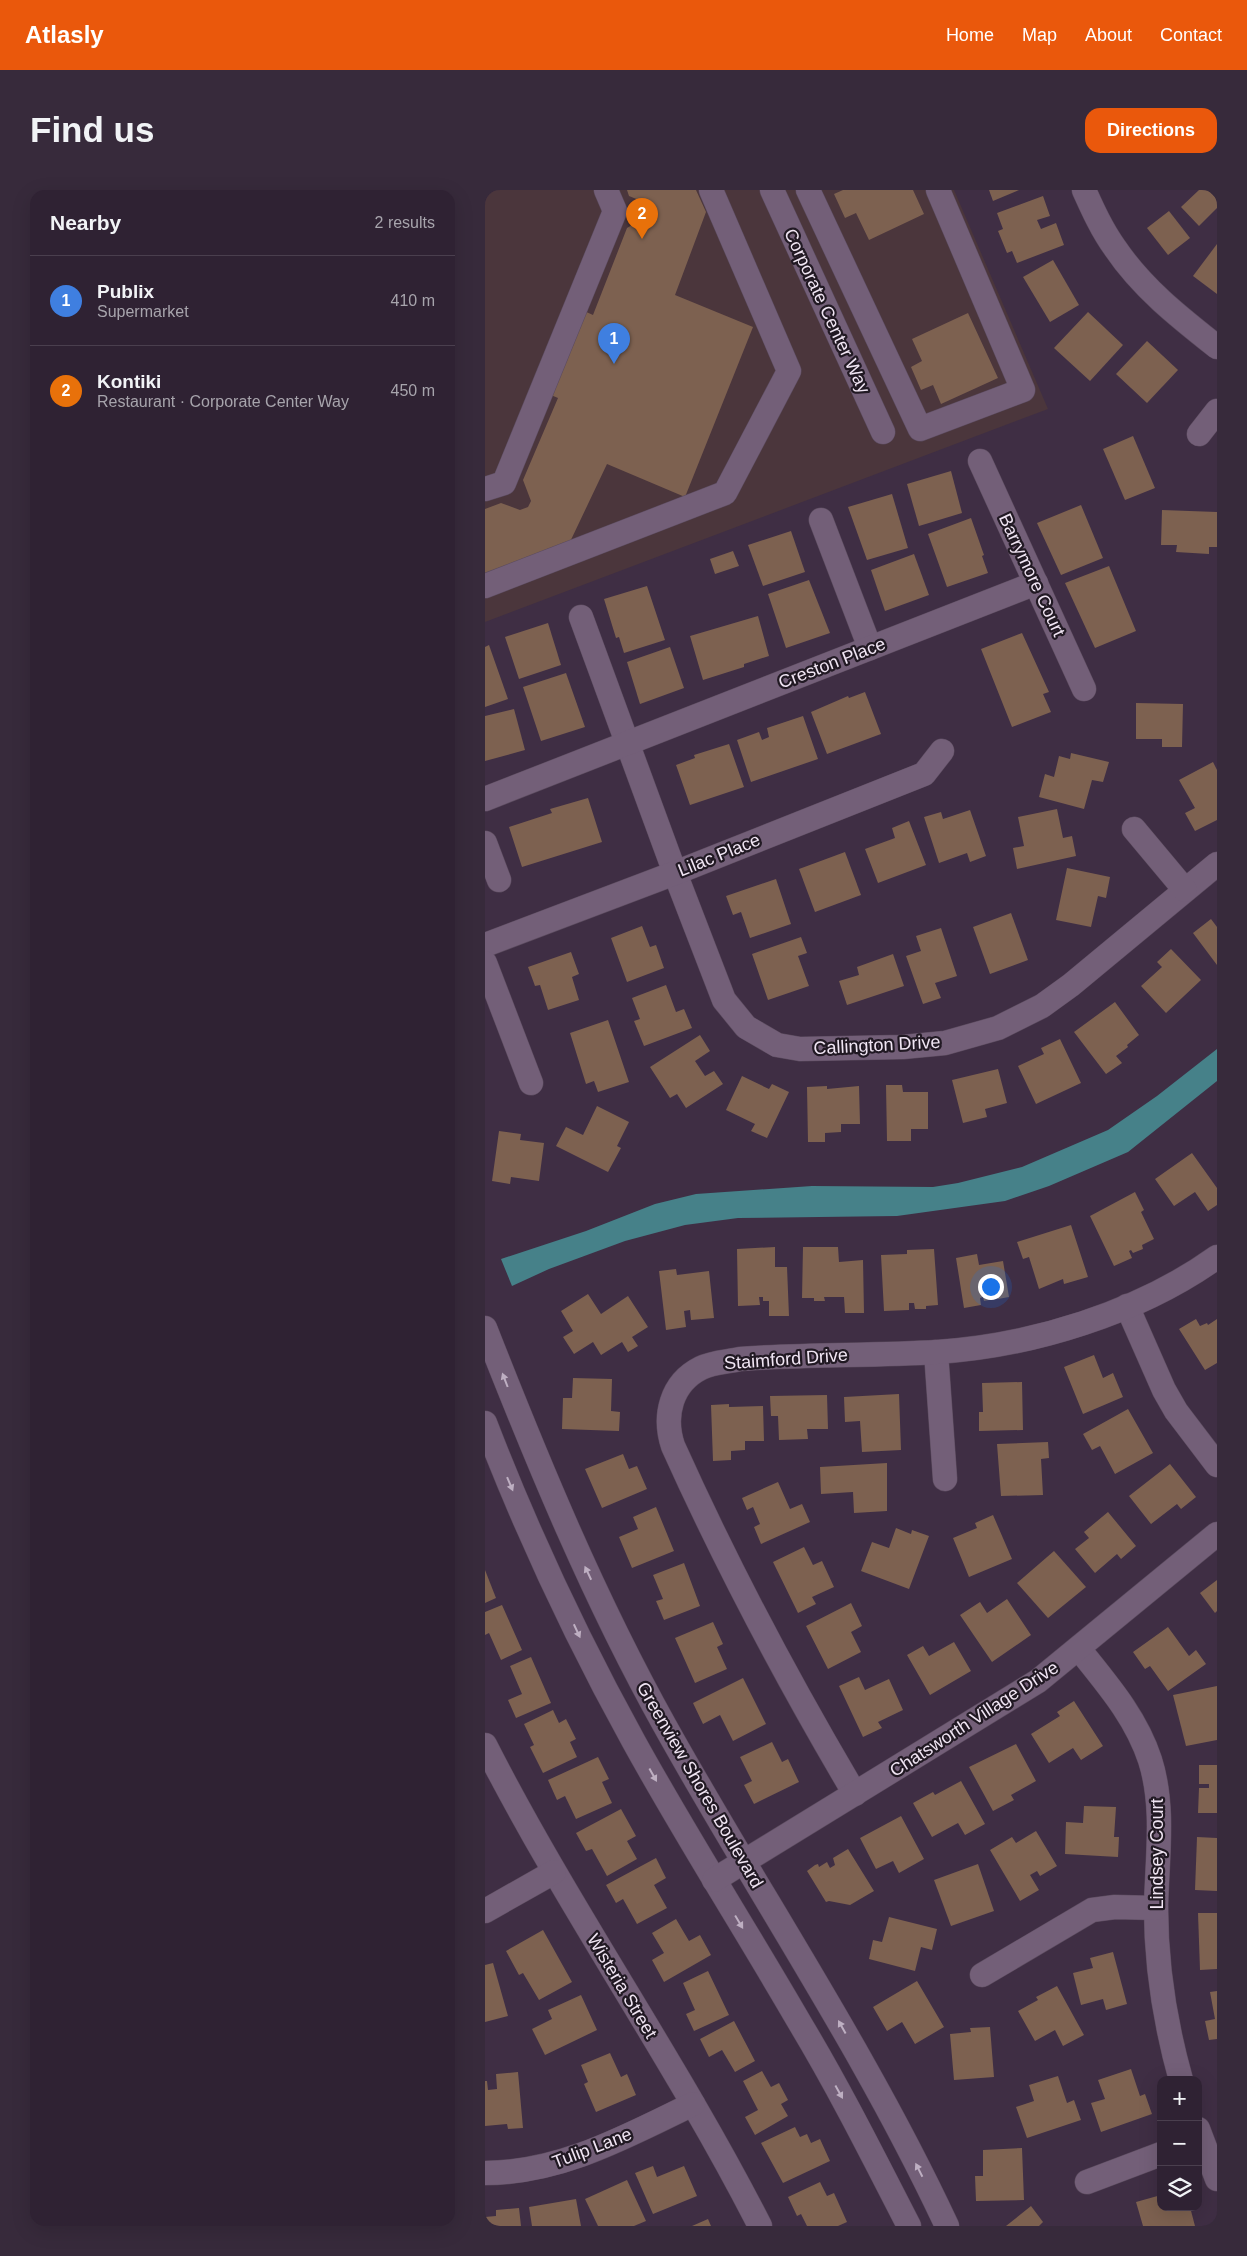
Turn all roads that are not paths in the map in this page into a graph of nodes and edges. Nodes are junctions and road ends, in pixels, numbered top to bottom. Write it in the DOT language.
graph roads {
  1 [pos="606,190"];
  2 [pos="711,190"];
  3 [pos="772,190"];
  4 [pos="808,190"];
  5 [pos="938,190"];
  6 [pos="1084,190"];
  7 [pos="1217,347"];
  8 [pos="1217,411"];
  9 [pos="883,432"];
  10 [pos="1199,434"];
  11 [pos="980,461"];
  12 [pos="485,489"];
  13 [pos="821,520"];
  14 [pos="1036,583"];
  15 [pos="485,586"];
  16 [pos="581,617"];
  17 [pos="871,648"];
  18 [pos="1084,689"];
  19 [pos="628,743"];
  20 [pos="943,751"];
  21 [pos="485,798"];
  22 [pos="1135,829"];
  23 [pos="485,843"];
  24 [pos="1217,864"];
  25 [pos="675,873"];
  26 [pos="499,880"];
  27 [pos="1185,890"];
  28 [pos="485,945"];
  29 [pos="485,963"];
  30 [pos="531,1083"];
  31 [pos="1217,1257"];
  32 [pos="1127,1306"];
  33 [pos="485,1328"];
  34 [pos="936,1352"];
  35 [pos="523,1425"];
  36 [pos="487,1434"];
  37 [pos="1217,1465"];
  38 [pos="945,1479"];
  39 [pos="1217,1534"];
  40 [pos="1079,1649"];
  41 [pos="485,1745"];
  42 [pos="855,1794"];
  43 [pos="743,1862"];
  44 [pos="553,1872"];
  45 [pos="714,1880"];
  46 [pos="1157,1908"];
  47 [pos="485,1911"];
  48 [pos="982,1975"];
  49 [pos="1180,2076"];
  50 [pos="693,2104"];
  51 [pos="1202,2143"];
  52 [pos="1157,2156"];
  53 [pos="485,2173"];
  54 [pos="1217,2178"];
  55 [pos="1087,2182"];
  56 [pos="944,2220"];
  57 [pos="760,2226"];
  58 [pos="909,2226"];
  59 [pos="917,2226"];
  1 -- 12 [label="street"];
  2 -- 15 [label="street"];
  3 -- 9 [label="street, Corporate Center Way"];
  4 -- 5 [label="street"];
  6 -- 7 [label="street"];
  8 -- 10 [label="street"];
  11 -- 14 [label="street, Barrymore Court"];
  13 -- 17 [label="street"];
  14 -- 17 [label="street, Creston Place"];
  14 -- 18 [label="street, Barrymore Court"];
  16 -- 19 [label="street"];
  17 -- 19 [label="street, Creston Place"];
  19 -- 21 [label="street, Creston Place"];
  19 -- 25 [label="street"];
  20 -- 25 [label="street, Lilac Place"];
  22 -- 27 [label="street"];
  23 -- 26 [label="street"];
  24 -- 27 [label="street, Callington Drive"];
  25 -- 27 [label="street, Callington Drive"];
  25 -- 28 [label="street, Lilac Place"];
  29 -- 30 [label="street"];
  31 -- 32 [label="street, Staimford Drive"];
  32 -- 34 [label="street, Staimford Drive"];
  32 -- 37 [label="street"];
  35 -- 33 [label="street, Greenview Shores Boulevard, one-way"];
  34 -- 38 [label="street"];
  34 -- 42 [label="street, Staimford Drive"];
  35 -- 36 [label="street"];
  43 -- 35 [label="street, Greenview Shores Boulevard, one-way"];
  36 -- 45 [label="street, Greenview Shores Boulevard, one-way"];
  39 -- 40 [label="street, Chatsworth Village Drive"];
  40 -- 42 [label="street, Chatsworth Village Drive"];
  40 -- 46 [label="street, Lindsey Court"];
  41 -- 44 [label="street, Wisteria Street"];
  42 -- 43 [label="street, Chatsworth Village Drive"];
  43 -- 45 [label="street, Chatsworth Village Drive"];
  56 -- 43 [label="street, Greenview Shores Boulevard, one-way"];
  44 -- 47 [label="street"];
  44 -- 50 [label="street, Wisteria Street"];
  45 -- 58 [label="street, Greenview Shores Boulevard, one-way"];
  46 -- 48 [label="street"];
  46 -- 49 [label="street, Lindsey Court"];
  50 -- 53 [label="street, Tulip Lane"];
  50 -- 57 [label="street, Wisteria Street"];
  51 -- 54 [label="street"];
  52 -- 55 [label="street"];
  56 -- 59 [label="street"];
}
